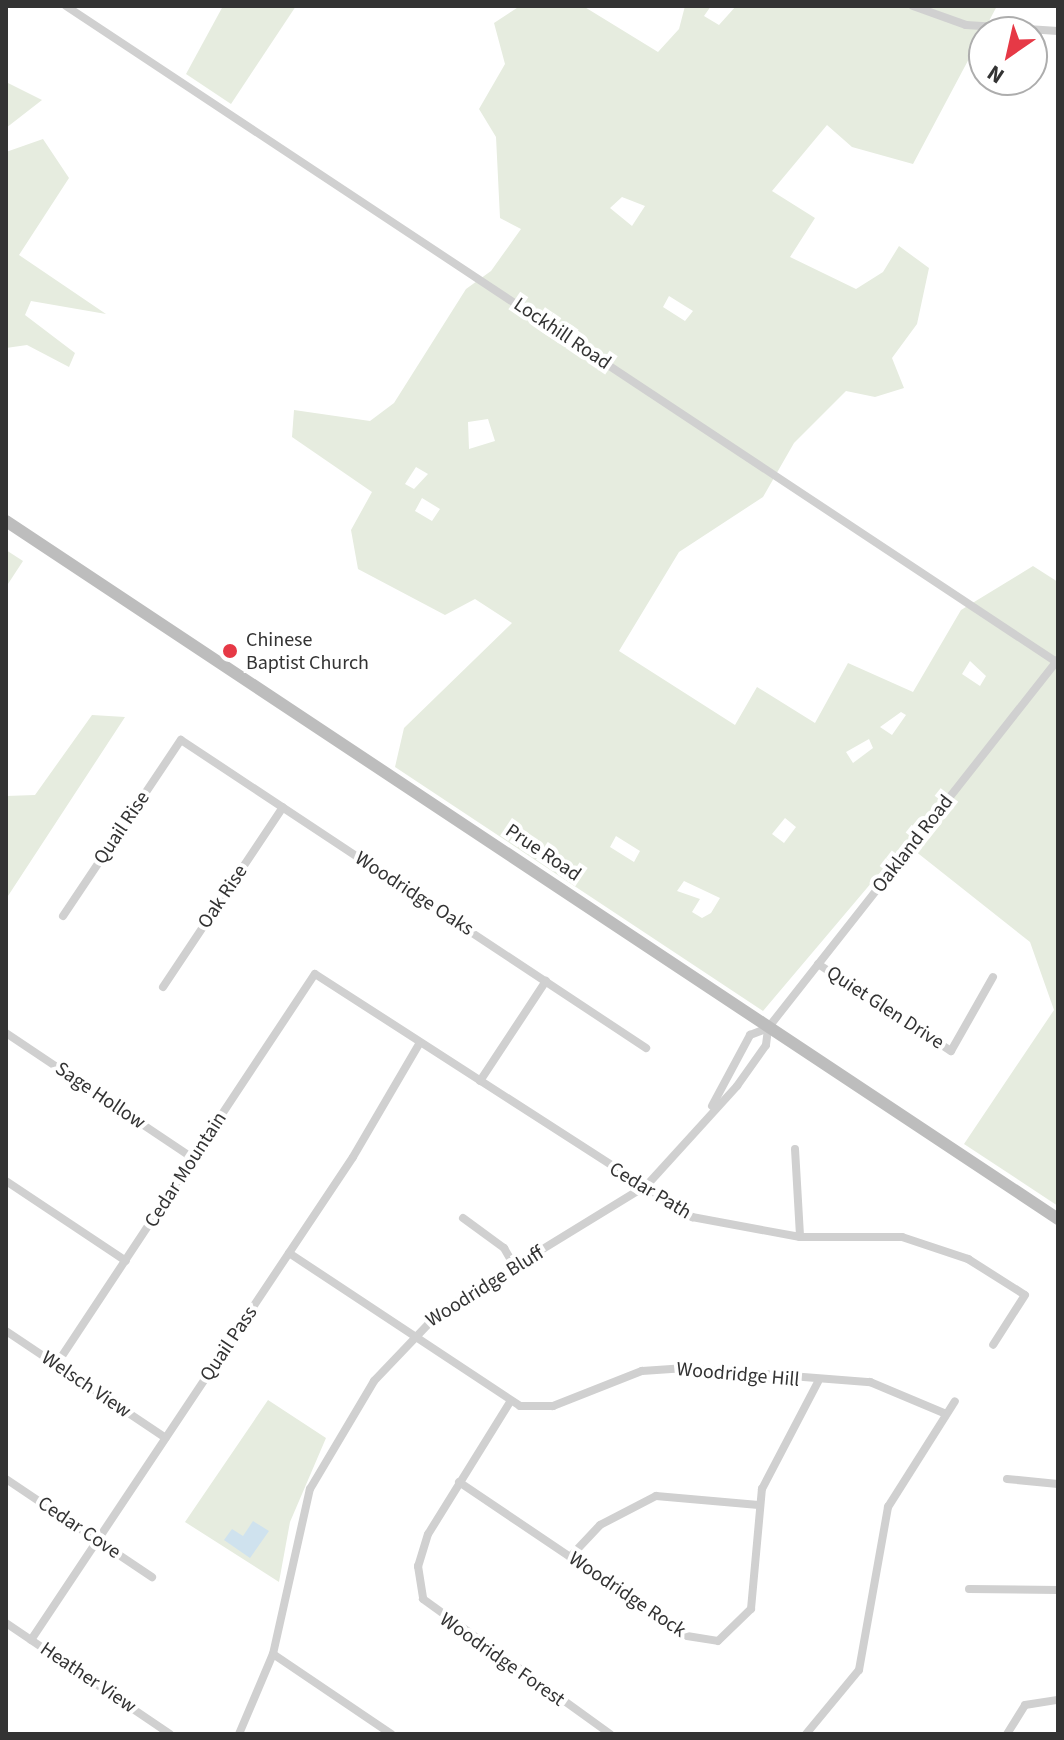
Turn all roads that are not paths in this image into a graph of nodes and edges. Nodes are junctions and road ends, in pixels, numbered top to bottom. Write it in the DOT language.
graph roads {
  1 [pos="66,6"];
  2 [pos="913,6"];
  3 [pos="1058,31"];
  4 [pos="6,521"];
  5 [pos="1058,662"];
  6 [pos="181,740"];
  7 [pos="283,807"];
  8 [pos="63,916"];
  9 [pos="818,964"];
  10 [pos="315,974"];
  11 [pos="993,977"];
  12 [pos="546,981"];
  13 [pos="163,987"];
  14 [pos="768,1028"];
  15 [pos="6,1033"];
  16 [pos="419,1044"];
  17 [pos="646,1048"];
  18 [pos="480,1081"];
  19 [pos="710,1110"];
  20 [pos="795,1149"];
  21 [pos="194,1159"];
  22 [pos="6,1181"];
  23 [pos="642,1188"];
  24 [pos="463,1218"];
  25 [pos="1058,1219"];
  26 [pos="800,1237"];
  27 [pos="289,1253"];
  28 [pos="126,1261"];
  29 [pos="515,1267"];
  30 [pos="6,1331"];
  31 [pos="412,1336"];
  32 [pos="993,1345"];
  33 [pos="56,1365"];
  34 [pos="818,1382"];
  35 [pos="955,1401"];
  36 [pos="510,1402"];
  37 [pos="946,1414"];
  38 [pos="166,1438"];
  39 [pos="6,1479"];
  40 [pos="1007,1479"];
  41 [pos="459,1482"];
  42 [pos="1058,1484"];
  43 [pos="759,1505"];
  44 [pos="98,1541"];
  45 [pos="570,1557"];
  46 [pos="152,1577"];
  47 [pos="969,1589"];
  48 [pos="1058,1590"];
  49 [pos="6,1623"];
  50 [pos="31,1640"];
  51 [pos="273,1654"];
  52 [pos="1058,1700"];
  53 [pos="170,1734"];
  54 [pos="239,1734"];
  55 [pos="391,1734"];
  56 [pos="610,1734"];
  57 [pos="806,1734"];
  58 [pos="1007,1734"];
  1 -- 5 [label="street, Lockhill Road"];
  2 -- 3 [label="street"];
  4 -- 14 [label="main road, Prue Road"];
  5 -- 9 [label="street, Oakland Road"];
  6 -- 7 [label="street, Woodridge Oaks"];
  6 -- 8 [label="street, Quail Rise"];
  7 -- 12 [label="street, Woodridge Oaks"];
  7 -- 13 [label="street, Oak Rise"];
  9 -- 11 [label="street, Quiet Glen Drive"];
  9 -- 14 [label="street, Oakland Road"];
  10 -- 16 [label="street, Cedar Path"];
  10 -- 21 [label="street, Cedar Mountain"];
  12 -- 17 [label="street, Woodridge Oaks"];
  12 -- 18 [label="street"];
  14 -- 19 [label="street, Woodridge Bluff"];
  14 -- 19 [label="street, Woodridge Bluff"];
  14 -- 25 [label="main road, Prue Road"];
  15 -- 21 [label="street, Sage Hollow"];
  16 -- 18 [label="street, Cedar Path"];
  16 -- 27 [label="street, Quail Pass"];
  18 -- 23 [label="street, Cedar Path"];
  19 -- 23 [label="street, Woodridge Bluff"];
  20 -- 26 [label="street"];
  21 -- 28 [label="street, Cedar Mountain"];
  22 -- 28 [label="street"];
  23 -- 26 [label="street, Cedar Path"];
  23 -- 29 [label="street, Woodridge Bluff"];
  24 -- 29 [label="street"];
  26 -- 32 [label="street, Cedar Path"];
  27 -- 31 [label="street, Woodridge Hill"];
  27 -- 38 [label="street, Quail Pass"];
  28 -- 33 [label="street, Cedar Mountain"];
  29 -- 31 [label="street, Woodridge Bluff"];
  30 -- 33 [label="street, Welsch View"];
  31 -- 36 [label="street, Woodridge Hill"];
  31 -- 51 [label="street, Woodridge Bluff"];
  33 -- 38 [label="street, Welsch View"];
  34 -- 36 [label="street, Woodridge Hill"];
  34 -- 37 [label="street, Woodridge Hill"];
  34 -- 43 [label="street, Woodridge Rock"];
  35 -- 37 [label="street"];
  36 -- 41 [label="street, Woodridge Forest"];
  37 -- 57 [label="street"];
  38 -- 44 [label="street, Quail Pass"];
  39 -- 44 [label="street, Cedar Cove"];
  40 -- 42 [label="street"];
  41 -- 45 [label="street, Woodridge Rock"];
  41 -- 56 [label="street, Woodridge Forest"];
  43 -- 45 [label="street"];
  43 -- 45 [label="street, Woodridge Rock"];
  44 -- 46 [label="street, Cedar Cove"];
  44 -- 50 [label="street, Quail Pass"];
  47 -- 48 [label="street"];
  49 -- 50 [label="street, Heather View"];
  50 -- 53 [label="street, Heather View"];
  51 -- 54 [label="street, Woodridge Bluff"];
  51 -- 55 [label="street"];
  52 -- 58 [label="street"];
}
